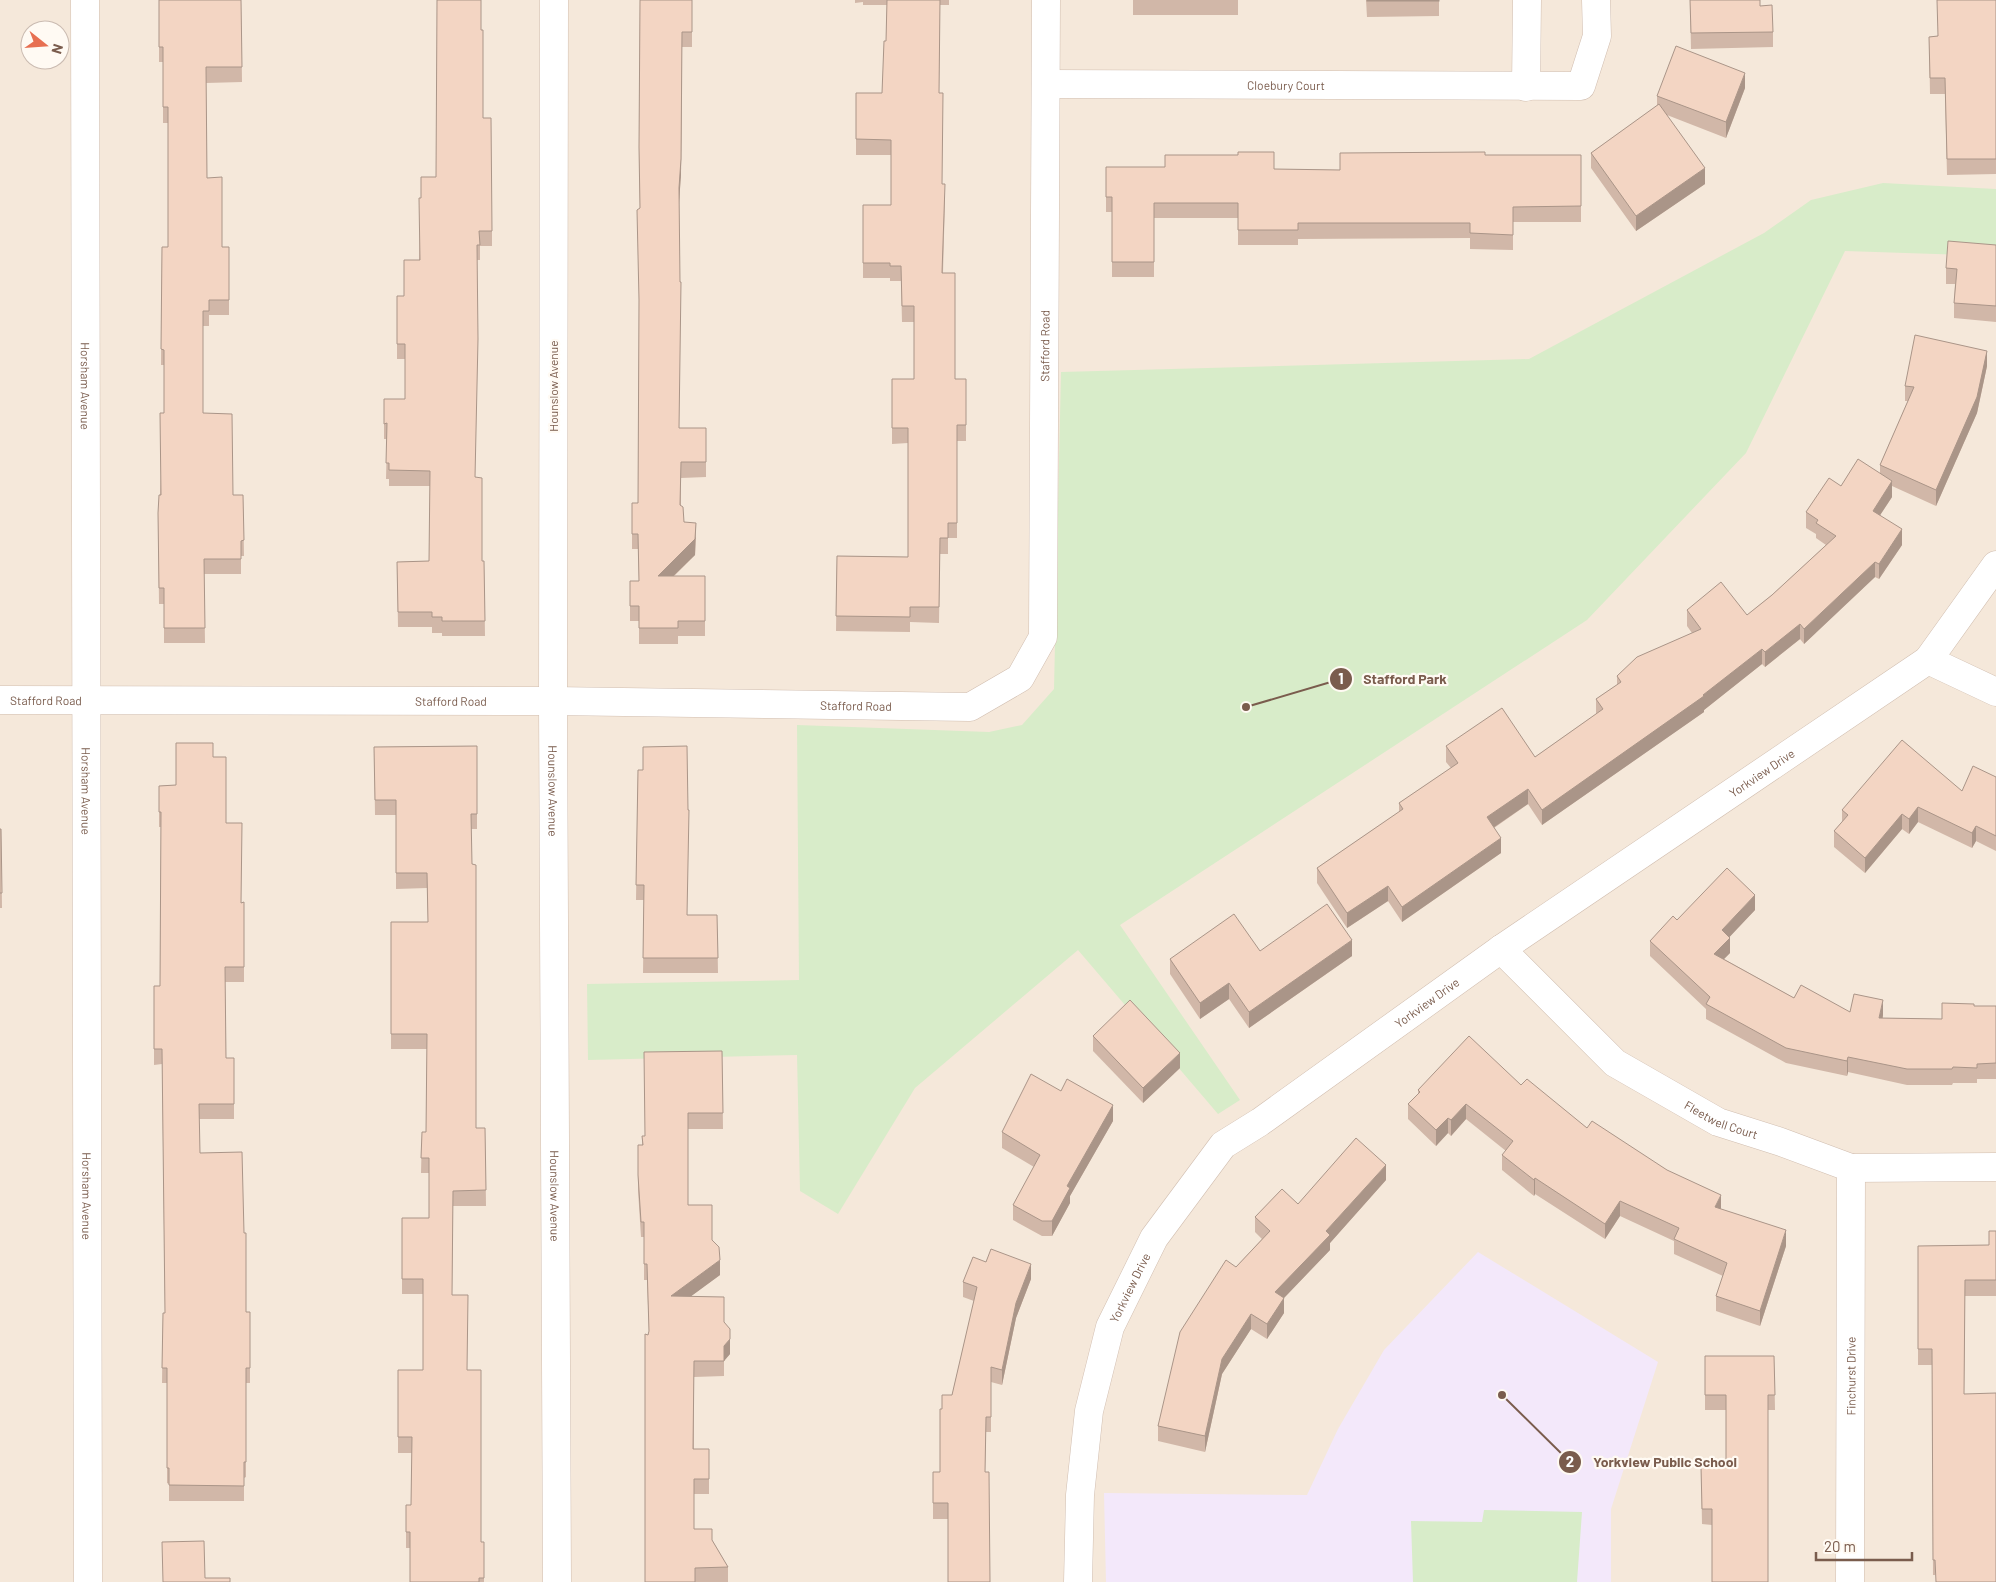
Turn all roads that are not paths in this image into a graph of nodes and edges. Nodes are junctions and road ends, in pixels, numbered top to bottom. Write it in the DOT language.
graph roads {
  1 [pos="85,0"];
  2 [pos="554,0"];
  3 [pos="1046,0"];
  4 [pos="1527,0"];
  5 [pos="1596,0"];
  6 [pos="1046,84"];
  7 [pos="1526,87"];
  8 [pos="1996,565"];
  9 [pos="1928,660"];
  10 [pos="1996,692"];
  11 [pos="88,699"];
  12 [pos="0,700"];
  13 [pos="553,700"];
  14 [pos="1501,949"];
  15 [pos="1996,1167"];
  16 [pos="1851,1168"];
  17 [pos="88,1582"];
  18 [pos="557,1582"];
  19 [pos="1078,1582"];
  20 [pos="1850,1582"];
  1 -- 11 [label="street, Horsham Avenue"];
  2 -- 13 [label="street, Hounslow Avenue"];
  3 -- 6 [label="street, Stafford Road"];
  4 -- 7 [label="street"];
  5 -- 7 [label="street, Cloebury Court"];
  6 -- 7 [label="street, Cloebury Court"];
  6 -- 13 [label="street, Stafford Road"];
  8 -- 9 [label="street, Yorkview Drive"];
  9 -- 10 [label="street"];
  9 -- 14 [label="street, Yorkview Drive"];
  11 -- 12 [label="street, Stafford Road"];
  11 -- 13 [label="street, Stafford Road"];
  11 -- 17 [label="street, Horsham Avenue"];
  13 -- 18 [label="street, Hounslow Avenue"];
  14 -- 16 [label="street, Fleetwell Court"];
  14 -- 19 [label="street, Yorkview Drive"];
  15 -- 16 [label="street, Fleetwell Court"];
  16 -- 20 [label="street, Finchurst Drive"];
}
